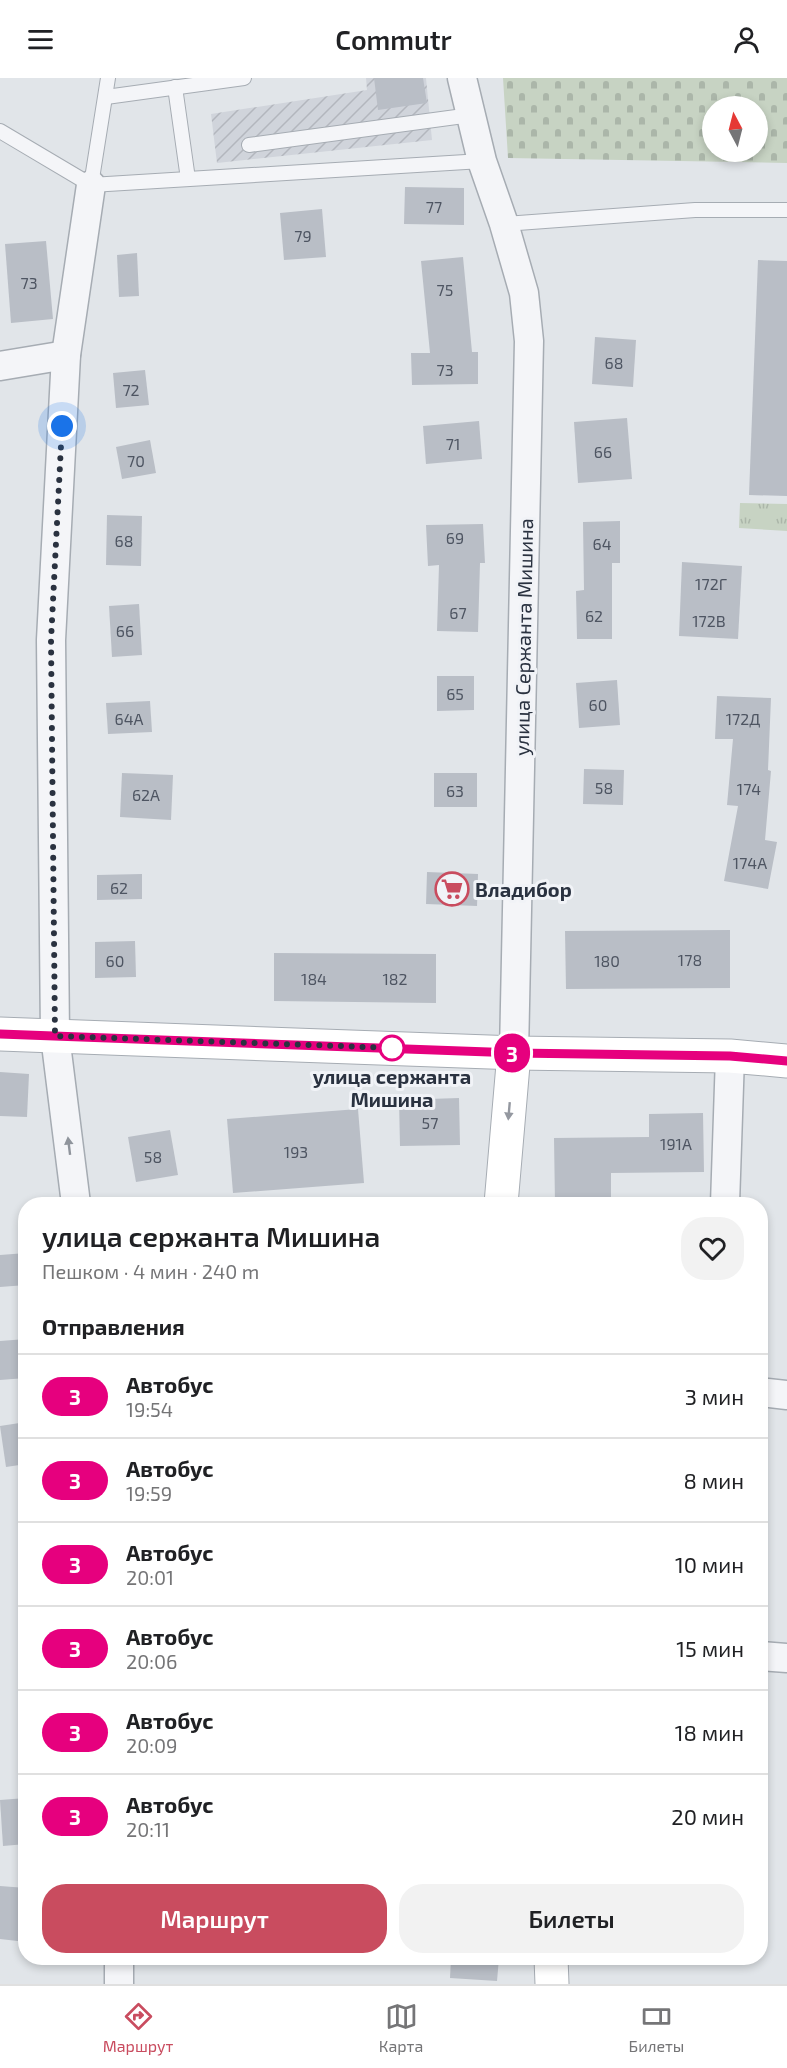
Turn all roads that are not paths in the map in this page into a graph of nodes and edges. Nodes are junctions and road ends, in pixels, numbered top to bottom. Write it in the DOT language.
graph roads {
  1 [pos="108,78"];
  2 [pos="237,78"];
  3 [pos="462,78"];
  4 [pos="175,87"];
  5 [pos="106,97"];
  6 [pos="471,115"];
  7 [pos="0,131"];
  8 [pos="249,145"];
  9 [pos="482,161"];
  10 [pos="188,179"];
  11 [pos="91,185"];
  12 [pos="787,210"];
  13 [pos="504,224"];
  14 [pos="66,355"];
  15 [pos="0,366"];
  16 [pos="0,1034"];
  17 [pos="55,1036"];
  18 [pos="514,1053"];
  19 [pos="730,1056"];
  20 [pos="787,1061"];
  21 [pos="75,1197"];
  22 [pos="502,1197"];
  23 [pos="725,1197"];
  24 [pos="768,1393"];
  25 [pos="787,1395"];
  26 [pos="768,1657"];
  27 [pos="787,1658"];
  28 [pos="119,1965"];
  29 [pos="551,1965"];
  30 [pos="119,1984"];
  31 [pos="552,1984"];
  1 -- 5 [label="lane"];
  2 -- 4 [label="lane"];
  3 -- 6 [label="street, улица Сержанта Мишина"];
  4 -- 5 [label="lane"];
  4 -- 10 [label="lane"];
  5 -- 11 [label="lane"];
  6 -- 8 [label="lane"];
  6 -- 9 [label="street, улица Сержанта Мишина"];
  7 -- 11 [label="lane"];
  9 -- 10 [label="lane"];
  9 -- 13 [label="street, улица Сержанта Мишина"];
  10 -- 11 [label="lane"];
  11 -- 14 [label="street"];
  12 -- 13 [label="lane"];
  13 -- 18 [label="street, улица Сержанта Мишина"];
  14 -- 15 [label="street"];
  14 -- 17 [label="street"];
  16 -- 17 [label="main road"];
  17 -- 18 [label="main road"];
  21 -- 17 [label="street, one-way"];
  18 -- 19 [label="main road"];
  18 -- 22 [label="main road, улица Сержанта Мишина, one-way"];
  19 -- 20 [label="main road"];
  19 -- 23 [label="street"];
  24 -- 25 [label="street"];
  26 -- 27 [label="street"];
  28 -- 30 [label="street"];
  29 -- 31 [label="main road"];
}
